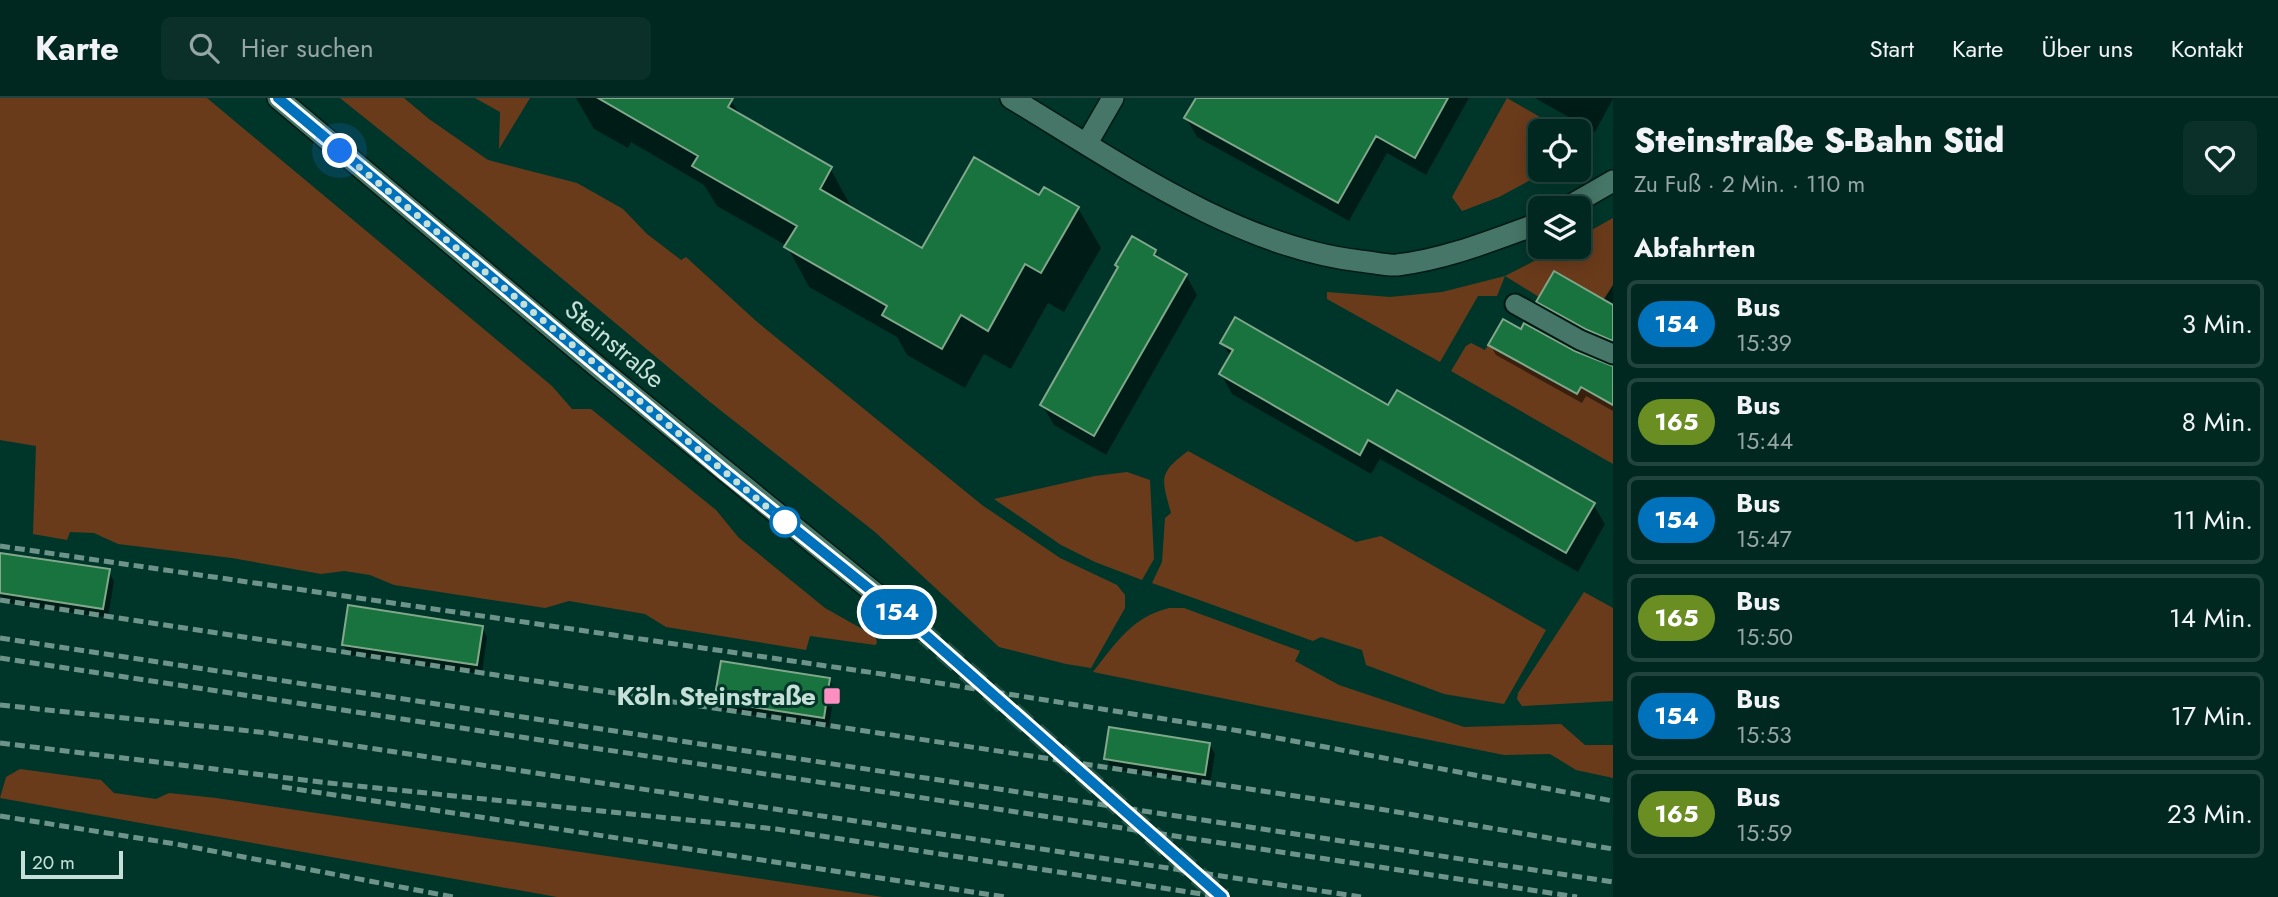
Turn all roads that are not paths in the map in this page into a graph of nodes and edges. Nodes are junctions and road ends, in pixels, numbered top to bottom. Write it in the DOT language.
graph roads {
  1 [pos="278,98"];
  2 [pos="1011,98"];
  3 [pos="1113,98"];
  4 [pos="1087,143"];
  5 [pos="1613,181"];
  6 [pos="1587,196"];
  7 [pos="1528,227"];
  8 [pos="1515,304"];
  9 [pos="1613,354"];
  10 [pos="919,629"];
  1 -- 10 [label="main road, Steinstraße"];
  2 -- 4 [label="main road"];
  3 -- 4 [label="main road"];
  4 -- 7 [label="main road"];
  5 -- 6 [label="main road"];
  8 -- 9 [label="lane"];
}
